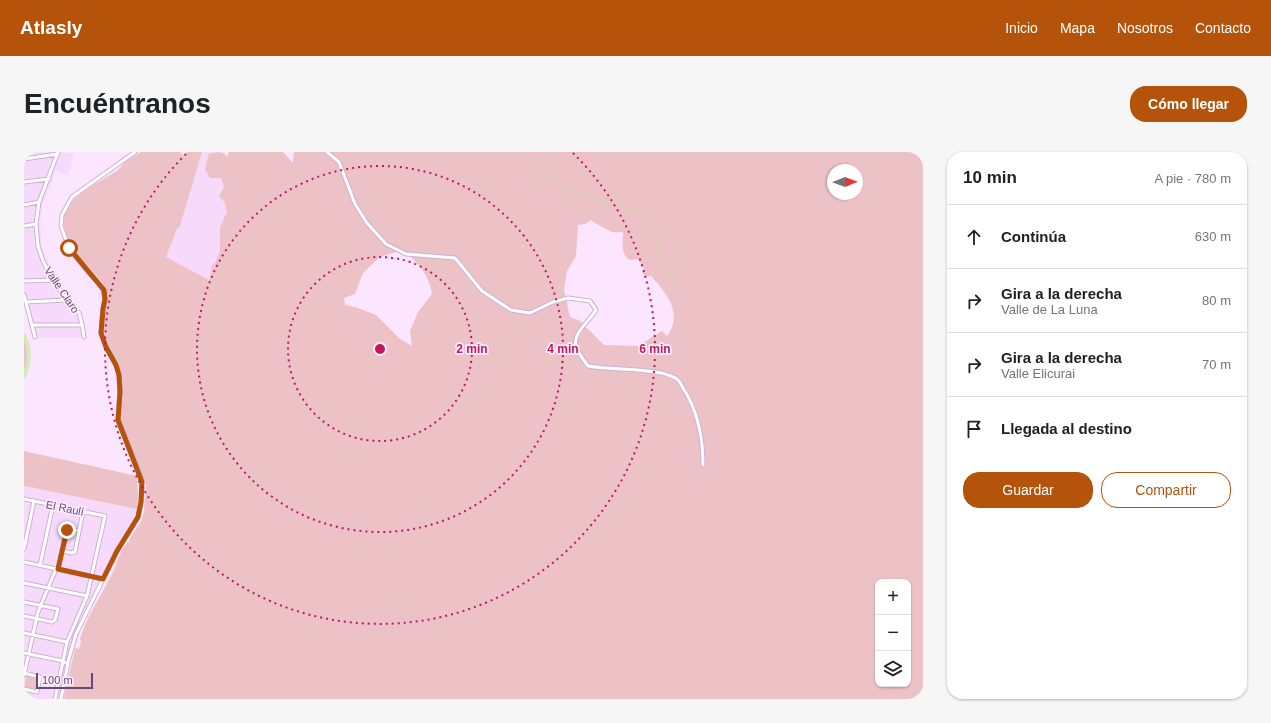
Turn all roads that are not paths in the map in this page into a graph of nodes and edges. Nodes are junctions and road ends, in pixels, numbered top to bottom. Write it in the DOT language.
graph roads {
  1 [pos="135,152"];
  2 [pos="327,152"];
  3 [pos="58,153"];
  4 [pos="24,159"];
  5 [pos="48,178"];
  6 [pos="24,182"];
  7 [pos="39,202"];
  8 [pos="24,205"];
  9 [pos="36,224"];
  10 [pos="24,226"];
  11 [pos="53,280"];
  12 [pos="24,281"];
  13 [pos="24,295"];
  14 [pos="67,300"];
  15 [pos="26,302"];
  16 [pos="82,325"];
  17 [pos="32,326"];
  18 [pos="35,337"];
  19 [pos="84,337"];
  20 [pos="703,465"];
  21 [pos="24,499"];
  22 [pos="34,501"];
  23 [pos="53,505"];
  24 [pos="83,512"];
  25 [pos="79,531"];
  26 [pos="24,549"];
  27 [pos="62,551"];
  28 [pos="24,562"];
  29 [pos="40,565"];
  30 [pos="57,569"];
  31 [pos="92,576"];
  32 [pos="103,579"];
  33 [pos="24,584"];
  34 [pos="48,588"];
  35 [pos="87,596"];
  36 [pos="24,602"];
  37 [pos="41,606"];
  38 [pos="24,616"];
  39 [pos="37,618"];
  40 [pos="24,633"];
  41 [pos="33,635"];
  42 [pos="67,642"];
  43 [pos="24,653"];
  44 [pos="29,654"];
  45 [pos="63,661"];
  46 [pos="68,664"];
  47 [pos="24,674"];
  48 [pos="24,689"];
  49 [pos="55,699"];
  50 [pos="61,699"];
  1 -- 32 [label="street"];
  2 -- 20 [label="street"];
  3 -- 4 [label="street"];
  3 -- 5 [label="street, Valle Claro"];
  5 -- 6 [label="street"];
  5 -- 7 [label="street, Valle Claro"];
  7 -- 8 [label="street"];
  7 -- 9 [label="street, Valle Claro"];
  9 -- 10 [label="street"];
  9 -- 11 [label="street, Valle Claro"];
  11 -- 12 [label="street"];
  11 -- 14 [label="street, Valle Claro"];
  13 -- 15 [label="street"];
  14 -- 15 [label="street"];
  14 -- 16 [label="street, Valle Claro"];
  15 -- 17 [label="street"];
  16 -- 17 [label="street"];
  16 -- 19 [label="street, Valle Claro"];
  17 -- 18 [label="street"];
  21 -- 22 [label="street, El Raulí"];
  22 -- 23 [label="street, El Raulí"];
  22 -- 26 [label="street"];
  23 -- 24 [label="street, El Raulí"];
  23 -- 29 [label="street"];
  24 -- 25 [label="street"];
  24 -- 31 [label="street, El Raulí"];
  25 -- 27 [label="street"];
  25 -- 27 [label="street"];
  27 -- 30 [label="street"];
  28 -- 29 [label="street"];
  29 -- 30 [label="street"];
  30 -- 31 [label="street"];
  30 -- 34 [label="street"];
  31 -- 32 [label="street"];
  31 -- 35 [label="street"];
  32 -- 46 [label="street"];
  33 -- 34 [label="street"];
  34 -- 35 [label="street"];
  34 -- 37 [label="street"];
  35 -- 42 [label="street"];
  36 -- 37 [label="street"];
  37 -- 39 [label="street"];
  37 -- 39 [label="street"];
  38 -- 39 [label="street"];
  39 -- 41 [label="street"];
  40 -- 41 [label="street"];
  41 -- 42 [label="street"];
  41 -- 44 [label="street"];
  42 -- 45 [label="street"];
  43 -- 44 [label="street"];
  44 -- 45 [label="street"];
  44 -- 47 [label="street"];
  45 -- 46 [label="street"];
  45 -- 49 [label="street"];
  46 -- 50 [label="street"];
  47 -- 48 [label="street"];
}
